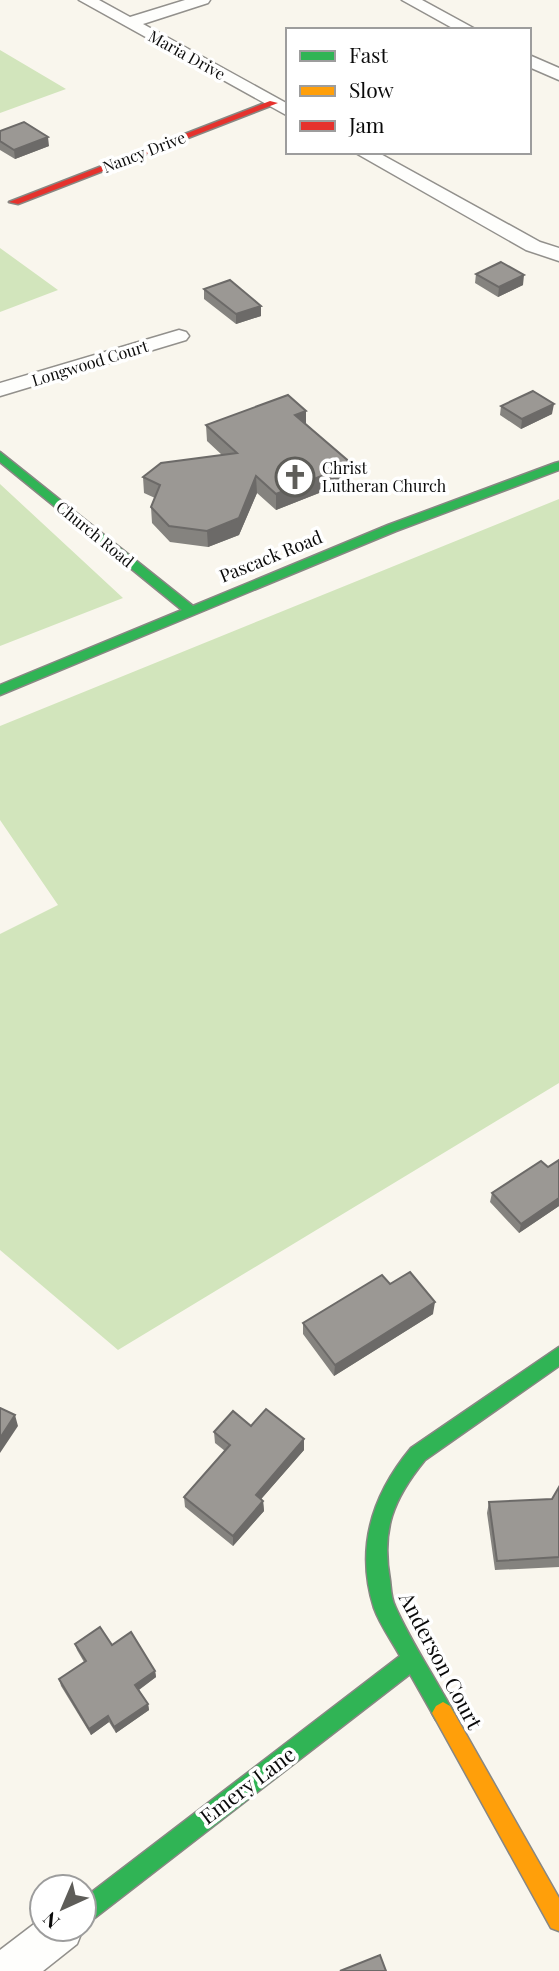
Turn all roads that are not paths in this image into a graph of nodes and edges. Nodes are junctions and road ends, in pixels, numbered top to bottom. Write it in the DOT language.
graph roads {
  1 [pos="87,0"];
  2 [pos="202,0"];
  3 [pos="410,0"];
  4 [pos="129,23"];
  5 [pos="465,28"];
  6 [pos="531,61"];
  7 [pos="559,75"];
  8 [pos="280,107"];
  9 [pos="367,154"];
  10 [pos="14,202"];
  11 [pos="559,255"];
  12 [pos="179,336"];
  13 [pos="0,390"];
  14 [pos="0,456"];
  15 [pos="559,466"];
  16 [pos="191,611"];
  17 [pos="0,690"];
  18 [pos="559,1355"];
  19 [pos="412,1661"];
  20 [pos="98,1901"];
  21 [pos="559,1920"];
  22 [pos="44,1943"];
  23 [pos="8,1971"];
  1 -- 4 [label="street, Maria Drive"];
  2 -- 4 [label="street"];
  3 -- 5 [label="street"];
  4 -- 8 [label="street, Maria Drive"];
  6 -- 7 [label="street"];
  8 -- 10 [label="street, Nancy Drive"];
  9 -- 11 [label="street"];
  12 -- 13 [label="street, Longwood Court"];
  14 -- 16 [label="street, Church Road"];
  15 -- 16 [label="street, Pascack Road"];
  16 -- 17 [label="street, Pascack Road"];
  18 -- 19 [label="street, Anderson Court"];
  19 -- 20 [label="street, Emery Lane"];
  19 -- 21 [label="street, Anderson Court"];
  22 -- 23 [label="street"];
}
